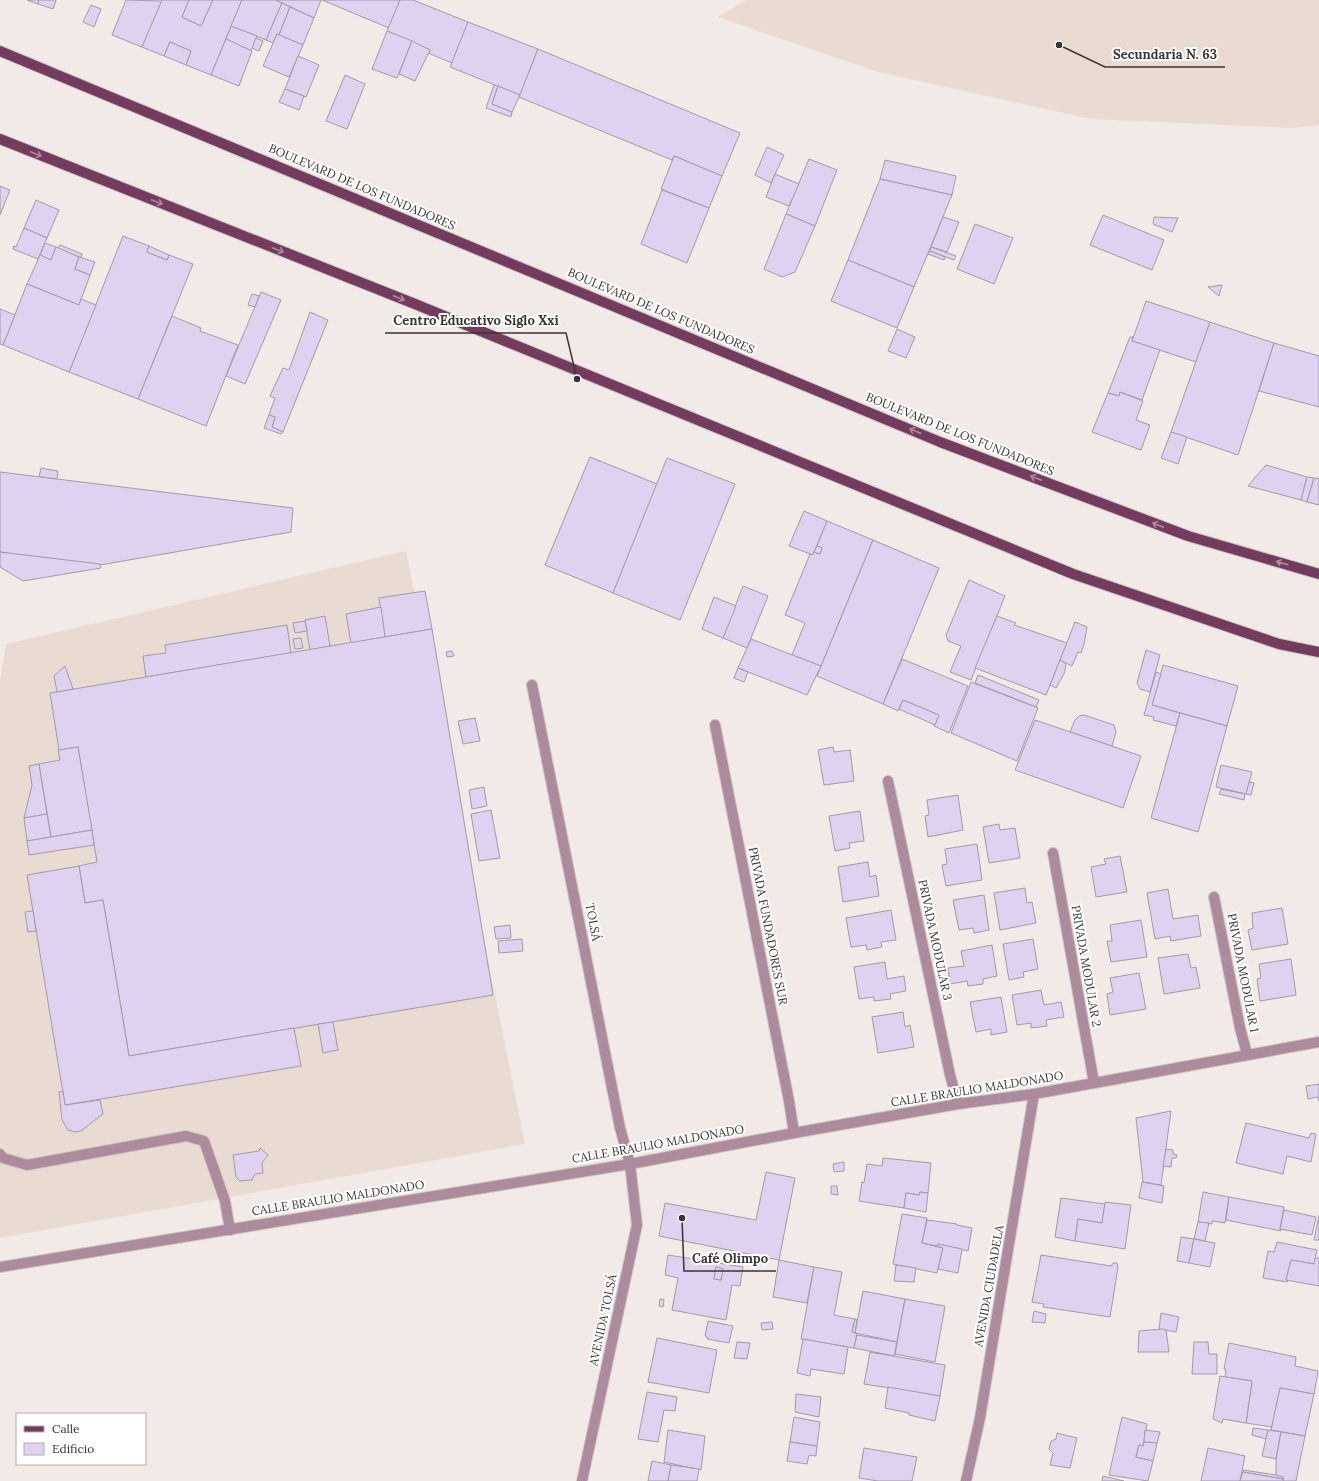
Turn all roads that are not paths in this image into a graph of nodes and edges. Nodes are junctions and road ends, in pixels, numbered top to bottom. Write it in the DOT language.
graph roads {
  1 [pos="0,51"];
  2 [pos="0,139"];
  3 [pos="1319,574"];
  4 [pos="1319,652"];
  5 [pos="532,685"];
  6 [pos="715,725"];
  7 [pos="888,781"];
  8 [pos="1052,853"];
  9 [pos="1214,897"];
  10 [pos="1319,1042"];
  11 [pos="1247,1054"];
  12 [pos="1094,1083"];
  13 [pos="1034,1094"];
  14 [pos="958,1104"];
  15 [pos="794,1133"];
  16 [pos="0,1154"];
  17 [pos="630,1164"];
  18 [pos="230,1230"];
  19 [pos="0,1267"];
  20 [pos="582,1481"];
  21 [pos="966,1481"];
  3 -- 1 [label="main road, BOULEVARD DE LOS FUNDADORES, one-way"];
  2 -- 4 [label="main road, one-way"];
  5 -- 17 [label="street, TOLSÁ"];
  6 -- 15 [label="street, PRIVADA FUNDADORES SUR"];
  7 -- 14 [label="street, PRIVADA MODULAR 3"];
  8 -- 12 [label="street, PRIVADA MODULAR 2"];
  9 -- 11 [label="street, PRIVADA MODULAR 1"];
  10 -- 11 [label="street, CALLE BRAULIO MALDONADO"];
  11 -- 12 [label="street, CALLE BRAULIO MALDONADO"];
  12 -- 13 [label="street, CALLE BRAULIO MALDONADO"];
  13 -- 14 [label="street, CALLE BRAULIO MALDONADO"];
  13 -- 21 [label="street, AVENIDA CIUDADELA"];
  14 -- 15 [label="street, CALLE BRAULIO MALDONADO"];
  15 -- 17 [label="street, CALLE BRAULIO MALDONADO"];
  16 -- 18 [label="street"];
  17 -- 18 [label="street, CALLE BRAULIO MALDONADO"];
  17 -- 20 [label="street, AVENIDA TOLSÁ"];
  18 -- 19 [label="street, CALLE BRAULIO MALDONADO"];
}
